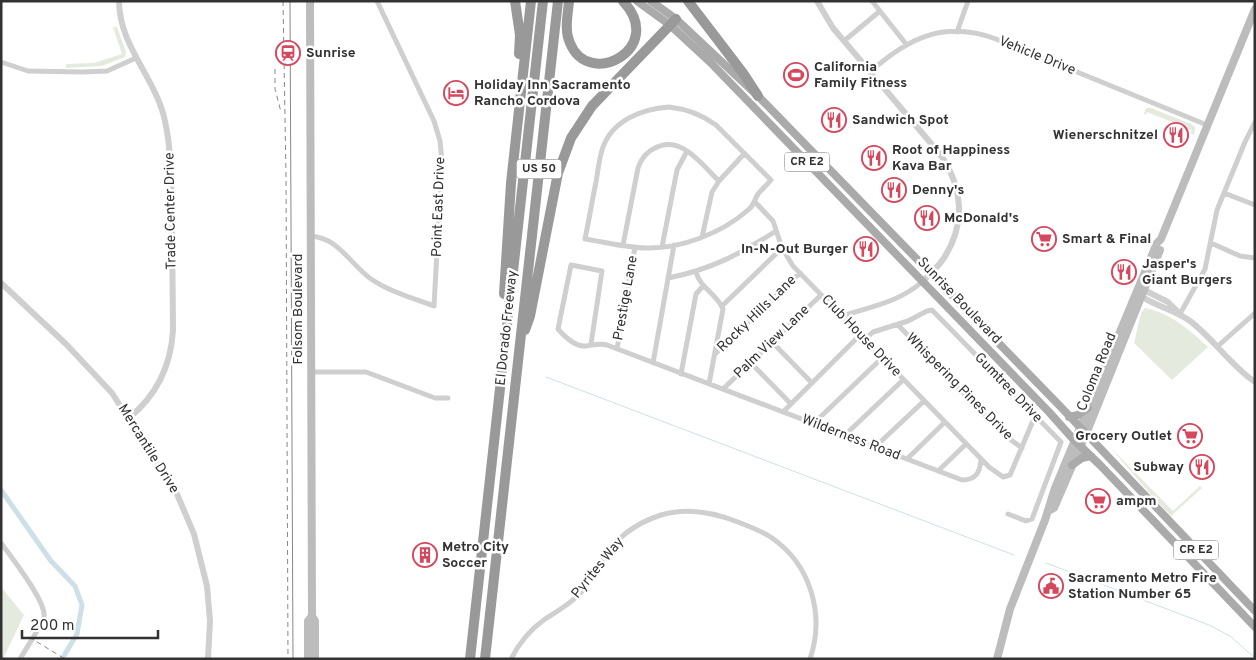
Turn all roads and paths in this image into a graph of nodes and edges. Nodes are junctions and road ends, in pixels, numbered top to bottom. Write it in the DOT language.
graph roads {
  1 [pos="119,1"];
  2 [pos="310,1"];
  3 [pos="378,1"];
  4 [pos="515,1"];
  5 [pos="531,1"];
  6 [pos="542,1"];
  7 [pos="558,1"];
  8 [pos="569,1"];
  9 [pos="623,1"];
  10 [pos="637,1"];
  11 [pos="651,1"];
  12 [pos="688,1"];
  13 [pos="817,1"];
  14 [pos="872,1"];
  15 [pos="968,1"];
  16 [pos="1255,9"];
  17 [pos="880,12"];
  18 [pos="673,22"];
  19 [pos="957,32"];
  20 [pos="844,41"];
  21 [pos="906,44"];
  22 [pos="136,58"];
  23 [pos="1,62"];
  24 [pos="870,72"];
  25 [pos="758,96"];
  26 [pos="1255,122"];
  27 [pos="517,125"];
  28 [pos="1207,125"];
  29 [pos="687,151"];
  30 [pos="744,154"];
  31 [pos="719,181"];
  32 [pos="1224,193"];
  33 [pos="755,202"];
  34 [pos="1255,206"];
  35 [pos="776,232"];
  36 [pos="310,236"];
  37 [pos="702,237"];
  38 [pos="1211,243"];
  39 [pos="623,245"];
  40 [pos="674,245"];
  41 [pos="635,247"];
  42 [pos="662,247"];
  43 [pos="782,248"];
  44 [pos="1255,258"];
  45 [pos="696,272"];
  46 [pos="800,273"];
  47 [pos="930,273"];
  48 [pos="668,278"];
  49 [pos="923,281"];
  50 [pos="1,283"];
  51 [pos="703,286"];
  52 [pos="1140,293"];
  53 [pos="821,295"];
  54 [pos="722,306"];
  55 [pos="1255,313"];
  56 [pos="1180,314"];
  57 [pos="842,316"];
  58 [pos="898,325"];
  59 [pos="506,329"];
  60 [pos="522,336"];
  61 [pos="862,338"];
  62 [pos="772,342"];
  63 [pos="591,344"];
  64 [pos="1218,346"];
  65 [pos="616,349"];
  66 [pos="715,355"];
  67 [pos="882,358"];
  68 [pos="653,363"];
  69 [pos="751,363"];
  70 [pos="311,372"];
  71 [pos="681,374"];
  72 [pos="903,380"];
  73 [pos="1255,382"];
  74 [pos="812,383"];
  75 [pos="710,384"];
  76 [pos="723,390"];
  77 [pos="448,398"];
  78 [pos="924,401"];
  79 [pos="791,404"];
  80 [pos="1088,408"];
  81 [pos="783,412"];
  82 [pos="1035,416"];
  83 [pos="1069,417"];
  84 [pos="129,418"];
  85 [pos="945,422"];
  86 [pos="813,424"];
  87 [pos="1080,428"];
  88 [pos="1086,434"];
  89 [pos="844,436"];
  90 [pos="1077,443"];
  91 [pos="966,444"];
  92 [pos="875,447"];
  93 [pos="1022,448"];
  94 [pos="1091,456"];
  95 [pos="907,459"];
  96 [pos="981,460"];
  97 [pos="1072,465"];
  98 [pos="938,471"];
  99 [pos="1048,512"];
  100 [pos="1008,514"];
  101 [pos="1,543"];
  102 [pos="1182,550"];
  103 [pos="1224,579"];
  104 [pos="1255,611"];
  105 [pos="312,616"];
  106 [pos="1255,627"];
  107 [pos="20,659"];
  108 [pos="208,659"];
  109 [pos="308,659"];
  110 [pos="315,659"];
  111 [pos="470,659"];
  112 [pos="484,659"];
  113 [pos="511,659"];
  114 [pos="810,659"];
  115 [pos="997,659"];
  1 -- 22 [label="street, Trade Center Drive"];
  2 -- 36 [label="main road, Folsom Boulevard"];
  3 -- 36 [label="street, Point East Drive"];
  4 -- 27 [label="highway"];
  5 -- 27 [label="highway"];
  6 -- 59 [label="highway, El Dorado Freeway / US 50"];
  7 -- 60 [label="highway, El Dorado Freeway / US 50"];
  8 -- 9 [label="highway"];
  10 -- 18 [label="main road, Sunrise Boulevard / CR E2"];
  11 -- 18 [label="main road, Sunrise Boulevard / CR E2"];
  12 -- 25 [label="highway"];
  13 -- 20 [label="street"];
  14 -- 17 [label="street"];
  15 -- 19 [label="street"];
  16 -- 28 [label="main road, Coloma Road"];
  17 -- 20 [label="street"];
  17 -- 21 [label="street"];
  18 -- 25 [label="main road, Sunrise Boulevard / CR E2"];
  18 -- 49 [label="main road, Sunrise Boulevard / CR E2"];
  18 -- 60 [label="highway"];
  19 -- 21 [label="street, Vehicle Drive"];
  19 -- 28 [label="street, Vehicle Drive"];
  20 -- 24 [label="street"];
  21 -- 24 [label="street, Vehicle Drive"];
  22 -- 23 [label="street"];
  22 -- 84 [label="street, Trade Center Drive"];
  24 -- 47 [label="street"];
  25 -- 47 [label="main road, Sunrise Boulevard / CR E2"];
  26 -- 32 [label="street"];
  27 -- 59 [label="highway"];
  28 -- 52 [label="main road, Coloma Road"];
  29 -- 31 [label="street"];
  29 -- 39 [label="street"];
  29 -- 42 [label="street"];
  30 -- 31 [label="street"];
  30 -- 33 [label="street"];
  30 -- 39 [label="street"];
  31 -- 37 [label="street"];
  32 -- 34 [label="street"];
  32 -- 38 [label="street"];
  33 -- 35 [label="street, Club House Drive"];
  33 -- 37 [label="street"];
  35 -- 43 [label="street, Club House Drive"];
  35 -- 45 [label="street"];
  36 -- 70 [label="main road, Folsom Boulevard"];
  37 -- 40 [label="street"];
  38 -- 44 [label="street"];
  38 -- 56 [label="street"];
  39 -- 41 [label="street"];
  40 -- 42 [label="street"];
  40 -- 48 [label="street"];
  41 -- 42 [label="street"];
  41 -- 65 [label="street, Prestige Lane"];
  43 -- 46 [label="street, Club House Drive"];
  43 -- 54 [label="street"];
  45 -- 48 [label="street"];
  45 -- 51 [label="street"];
  46 -- 53 [label="street, Club House Drive"];
  46 -- 66 [label="street, Rocky Hills Lane"];
  47 -- 49 [label="street"];
  47 -- 83 [label="main road, Sunrise Boulevard / CR E2"];
  48 -- 68 [label="street"];
  49 -- 57 [label="street"];
  49 -- 90 [label="main road, Sunrise Boulevard / CR E2"];
  50 -- 84 [label="street, Mercantile Drive"];
  51 -- 54 [label="street"];
  51 -- 71 [label="street"];
  52 -- 56 [label="street"];
  52 -- 80 [label="main road, Coloma Road"];
  52 -- 88 [label="main road, Coloma Road"];
  53 -- 57 [label="street, Club House Drive"];
  53 -- 62 [label="street, Palm View Lane"];
  54 -- 66 [label="street"];
  55 -- 64 [label="street"];
  56 -- 64 [label="street"];
  57 -- 61 [label="street, Club House Drive"];
  58 -- 61 [label="street, Gumtree Drive"];
  58 -- 82 [label="street, Gumtree Drive"];
  58 -- 93 [label="street, Whispering Pines Drive"];
  59 -- 111 [label="highway, El Dorado Freeway / US 50"];
  60 -- 112 [label="highway, El Dorado Freeway"];
  61 -- 67 [label="street, Club House Drive"];
  61 -- 74 [label="street, Gumtree Drive"];
  62 -- 69 [label="street, Palm View Lane"];
  62 -- 74 [label="street"];
  63 -- 63 [label="street, Wilderness Road"];
  63 -- 65 [label="street, Wilderness Road"];
  64 -- 73 [label="street"];
  65 -- 68 [label="street, Wilderness Road"];
  66 -- 75 [label="street"];
  67 -- 72 [label="street, Club House Drive"];
  67 -- 86 [label="street"];
  68 -- 71 [label="street, Wilderness Road"];
  69 -- 76 [label="street, Palm View Lane"];
  69 -- 79 [label="street"];
  70 -- 77 [label="street"];
  70 -- 105 [label="main road, Folsom Boulevard"];
  71 -- 75 [label="street, Wilderness Road"];
  72 -- 78 [label="street, Club House Drive"];
  72 -- 89 [label="street"];
  74 -- 79 [label="street, Gumtree Drive"];
  75 -- 76 [label="street, Wilderness Road"];
  76 -- 81 [label="street, Wilderness Road"];
  78 -- 85 [label="street, Club House Drive"];
  78 -- 92 [label="street"];
  79 -- 81 [label="street, Gumtree Drive"];
  80 -- 83 [label="main road"];
  80 -- 87 [label="main road, Coloma Road"];
  81 -- 86 [label="street, Wilderness Road"];
  82 -- 93 [label="street"];
  82 -- 100 [label="street, Gumtree Drive"];
  83 -- 87 [label="main road, Sunrise Boulevard / CR E2"];
  84 -- 108 [label="street, Mercantile Drive"];
  85 -- 91 [label="street, Club House Drive"];
  85 -- 95 [label="street"];
  86 -- 89 [label="street, Wilderness Road"];
  87 -- 88 [label="main road, Sunrise Boulevard / CR E2"];
  87 -- 90 [label="main road, Coloma Road"];
  88 -- 90 [label="main road, Coloma Road"];
  88 -- 103 [label="main road, Sunrise Boulevard / CR E2"];
  89 -- 92 [label="street, Wilderness Road"];
  90 -- 94 [label="main road, Sunrise Boulevard / CR E2"];
  90 -- 97 [label="main road, Coloma Road"];
  90 -- 99 [label="main road, Coloma Road"];
  91 -- 96 [label="street, Club House Drive"];
  91 -- 98 [label="street"];
  92 -- 95 [label="street, Wilderness Road"];
  93 -- 96 [label="street, Club House Drive"];
  94 -- 97 [label="main road"];
  94 -- 102 [label="main road, Sunrise Boulevard / CR E2"];
  95 -- 98 [label="street, Wilderness Road"];
  96 -- 98 [label="street, Wilderness Road"];
  97 -- 99 [label="main road, Coloma Road"];
  99 -- 115 [label="main road, Coloma Road"];
  101 -- 107 [label="street"];
  102 -- 103 [label="main road"];
  102 -- 106 [label="main road, Sunrise Boulevard / CR E2"];
  103 -- 104 [label="main road, Sunrise Boulevard / CR E2"];
  105 -- 109 [label="main road, Folsom Boulevard"];
  105 -- 110 [label="main road, Folsom Boulevard"];
  113 -- 114 [label="street, Pyrites Way"];
}
